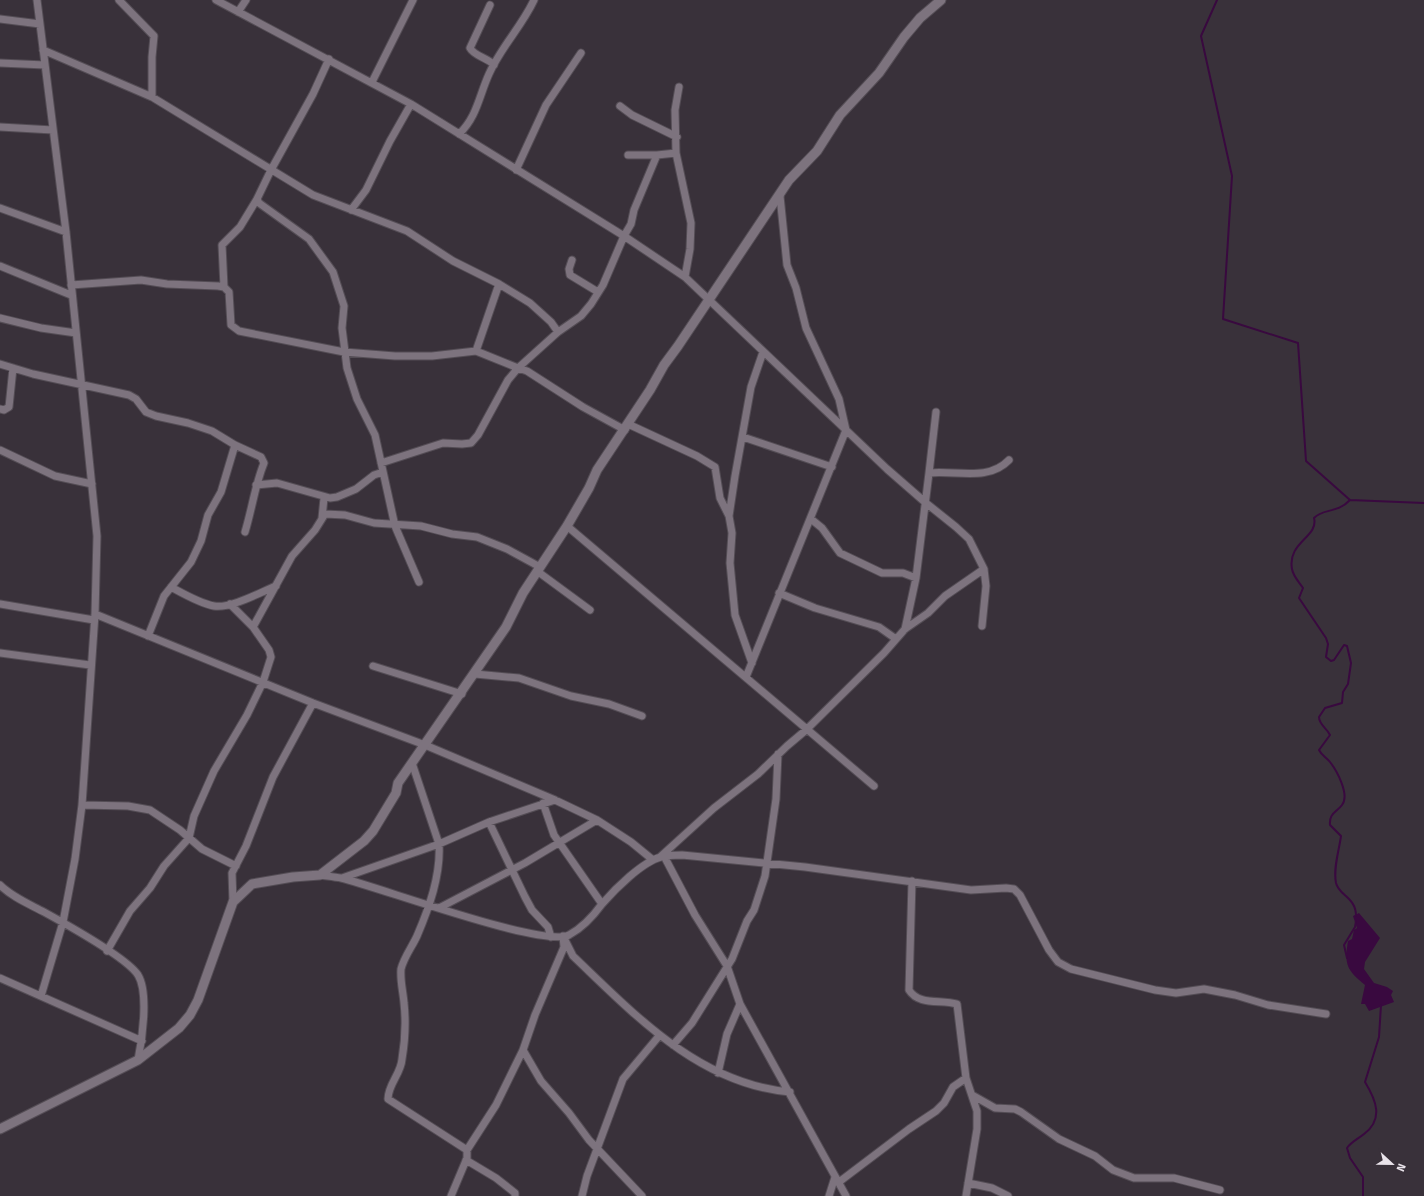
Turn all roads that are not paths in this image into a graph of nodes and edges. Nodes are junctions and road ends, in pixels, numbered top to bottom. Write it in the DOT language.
graph roads {
  1 [pos="37,0"];
  2 [pos="118,0"];
  3 [pos="216,0"];
  4 [pos="246,0"];
  5 [pos="413,0"];
  6 [pos="534,0"];
  7 [pos="941,0"];
  8 [pos="490,5"];
  9 [pos="238,12"];
  10 [pos="0,19"];
  11 [pos="40,24"];
  12 [pos="43,50"];
  13 [pos="581,53"];
  14 [pos="329,59"];
  15 [pos="0,63"];
  16 [pos="45,65"];
  17 [pos="494,65"];
  18 [pos="372,82"];
  19 [pos="679,88"];
  20 [pos="152,97"];
  21 [pos="412,104"];
  22 [pos="620,106"];
  23 [pos="0,127"];
  24 [pos="53,130"];
  25 [pos="459,134"];
  26 [pos="677,137"];
  27 [pos="676,153"];
  28 [pos="628,155"];
  29 [pos="657,155"];
  30 [pos="270,170"];
  31 [pos="516,170"];
  32 [pos="780,196"];
  33 [pos="257,199"];
  34 [pos="0,208"];
  35 [pos="351,210"];
  36 [pos="66,232"];
  37 [pos="624,236"];
  38 [pos="572,260"];
  39 [pos="0,266"];
  40 [pos="685,277"];
  41 [pos="499,284"];
  42 [pos="70,285"];
  43 [pos="224,287"];
  44 [pos="598,292"];
  45 [pos="71,295"];
  46 [pos="708,300"];
  47 [pos="0,318"];
  48 [pos="558,332"];
  49 [pos="76,333"];
  50 [pos="476,351"];
  51 [pos="344,352"];
  52 [pos="763,352"];
  53 [pos="0,364"];
  54 [pos="13,368"];
  55 [pos="518,368"];
  56 [pos="83,383"];
  57 [pos="0,409"];
  58 [pos="936,412"];
  59 [pos="626,427"];
  60 [pos="846,430"];
  61 [pos="743,437"];
  62 [pos="235,445"];
  63 [pos="0,450"];
  64 [pos="1009,460"];
  65 [pos="381,463"];
  66 [pos="832,467"];
  67 [pos="383,472"];
  68 [pos="929,473"];
  69 [pos="92,484"];
  70 [pos="256,485"];
  71 [pos="324,498"];
  72 [pos="926,503"];
  73 [pos="729,516"];
  74 [pos="322,518"];
  75 [pos="811,519"];
  76 [pos="395,526"];
  77 [pos="567,526"];
  78 [pos="245,532"];
  79 [pos="984,568"];
  80 [pos="539,569"];
  81 [pos="916,578"];
  82 [pos="419,582"];
  83 [pos="276,586"];
  84 [pos="171,587"];
  85 [pos="779,593"];
  86 [pos="0,604"];
  87 [pos="230,604"];
  88 [pos="590,610"];
  89 [pos="95,617"];
  90 [pos="982,626"];
  91 [pos="253,628"];
  92 [pos="904,629"];
  93 [pos="148,636"];
  94 [pos="896,640"];
  95 [pos="0,653"];
  96 [pos="752,663"];
  97 [pos="90,665"];
  98 [pos="373,666"];
  99 [pos="475,674"];
  100 [pos="746,677"];
  101 [pos="263,682"];
  102 [pos="462,694"];
  103 [pos="313,703"];
  104 [pos="642,716"];
  105 [pos="806,730"];
  106 [pos="425,745"];
  107 [pos="778,754"];
  108 [pos="412,763"];
  109 [pos="874,786"];
  110 [pos="555,800"];
  111 [pos="543,803"];
  112 [pos="82,805"];
  113 [pos="597,820"];
  114 [pos="489,822"];
  115 [pos="189,838"];
  116 [pos="439,844"];
  117 [pos="560,844"];
  118 [pos="662,856"];
  119 [pos="653,860"];
  120 [pos="767,864"];
  121 [pos="236,866"];
  122 [pos="512,870"];
  123 [pos="320,875"];
  124 [pos="342,878"];
  125 [pos="912,881"];
  126 [pos="0,884"];
  127 [pos="233,902"];
  128 [pos="602,904"];
  129 [pos="428,905"];
  130 [pos="439,908"];
  131 [pos="63,922"];
  132 [pos="563,936"];
  133 [pos="551,937"];
  134 [pos="107,951"];
  135 [pos="727,966"];
  136 [pos="0,978"];
  137 [pos="41,996"];
  138 [pos="740,1004"];
  139 [pos="1326,1014"];
  140 [pos="659,1036"];
  141 [pos="142,1041"];
  142 [pos="673,1045"];
  143 [pos="523,1050"];
  144 [pos="138,1060"];
  145 [pos="718,1073"];
  146 [pos="966,1078"];
  147 [pos="790,1092"];
  148 [pos="972,1095"];
  149 [pos="0,1129"];
  150 [pos="597,1149"];
  151 [pos="467,1150"];
  152 [pos="466,1160"];
  153 [pos="837,1179"];
  154 [pos="968,1183"];
  155 [pos="1220,1190"];
  156 [pos="451,1196"];
  157 [pos="515,1196"];
  158 [pos="582,1196"];
  159 [pos="642,1196"];
  160 [pos="829,1196"];
  161 [pos="846,1196"];
  162 [pos="966,1196"];
  163 [pos="1008,1196"];
  1 -- 11 [label="street"];
  2 -- 20 [label="street"];
  3 -- 9 [label="street"];
  4 -- 9 [label="street"];
  5 -- 18 [label="street"];
  6 -- 17 [label="street"];
  7 -- 32 [label="street"];
  8 -- 17 [label="street"];
  9 -- 14 [label="street"];
  10 -- 11 [label="street"];
  11 -- 12 [label="street"];
  12 -- 16 [label="street"];
  12 -- 20 [label="street"];
  13 -- 31 [label="street"];
  14 -- 18 [label="street"];
  14 -- 30 [label="street"];
  15 -- 16 [label="street"];
  16 -- 24 [label="street"];
  17 -- 25 [label="street"];
  18 -- 21 [label="street"];
  19 -- 26 [label="street"];
  20 -- 30 [label="street"];
  21 -- 25 [label="street"];
  21 -- 35 [label="street"];
  22 -- 26 [label="street"];
  23 -- 24 [label="street"];
  24 -- 36 [label="street"];
  25 -- 31 [label="street"];
  26 -- 27 [label="street"];
  27 -- 29 [label="street"];
  27 -- 40 [label="street"];
  28 -- 29 [label="street"];
  29 -- 37 [label="street"];
  30 -- 33 [label="street"];
  30 -- 35 [label="street"];
  31 -- 37 [label="street"];
  32 -- 46 [label="street"];
  32 -- 60 [label="street"];
  33 -- 43 [label="street"];
  33 -- 51 [label="street"];
  34 -- 36 [label="street"];
  35 -- 41 [label="street"];
  36 -- 42 [label="street"];
  37 -- 40 [label="street"];
  37 -- 44 [label="street"];
  38 -- 44 [label="street"];
  39 -- 45 [label="street"];
  40 -- 46 [label="street"];
  41 -- 48 [label="street"];
  41 -- 50 [label="street"];
  42 -- 43 [label="street"];
  42 -- 45 [label="street"];
  43 -- 51 [label="street"];
  44 -- 48 [label="street"];
  45 -- 49 [label="street"];
  46 -- 52 [label="street"];
  46 -- 59 [label="street"];
  47 -- 49 [label="street"];
  48 -- 55 [label="street"];
  49 -- 56 [label="street"];
  50 -- 51 [label="street"];
  50 -- 55 [label="street"];
  51 -- 65 [label="street"];
  52 -- 60 [label="street"];
  52 -- 61 [label="street"];
  53 -- 54 [label="street"];
  54 -- 56 [label="street"];
  54 -- 57 [label="street"];
  55 -- 59 [label="street"];
  55 -- 65 [label="street"];
  56 -- 62 [label="street"];
  56 -- 69 [label="street"];
  58 -- 68 [label="street"];
  59 -- 73 [label="street"];
  59 -- 77 [label="street"];
  60 -- 66 [label="street"];
  60 -- 72 [label="street"];
  61 -- 66 [label="street"];
  61 -- 73 [label="street"];
  62 -- 70 [label="street"];
  62 -- 84 [label="street"];
  63 -- 69 [label="street"];
  64 -- 68 [label="street"];
  65 -- 67 [label="street"];
  66 -- 75 [label="street"];
  67 -- 71 [label="street"];
  67 -- 76 [label="street"];
  68 -- 72 [label="street"];
  69 -- 89 [label="street"];
  70 -- 71 [label="street"];
  70 -- 78 [label="street"];
  71 -- 74 [label="street"];
  72 -- 79 [label="street"];
  72 -- 81 [label="street"];
  73 -- 96 [label="street"];
  74 -- 76 [label="street"];
  74 -- 83 [label="street"];
  75 -- 81 [label="street"];
  75 -- 85 [label="street"];
  76 -- 80 [label="street"];
  76 -- 82 [label="street"];
  77 -- 80 [label="street"];
  77 -- 100 [label="street"];
  79 -- 90 [label="street"];
  79 -- 92 [label="street"];
  80 -- 88 [label="street"];
  80 -- 99 [label="street"];
  81 -- 92 [label="street"];
  83 -- 87 [label="street"];
  83 -- 91 [label="street"];
  84 -- 87 [label="street"];
  84 -- 93 [label="street"];
  85 -- 94 [label="street"];
  85 -- 96 [label="street"];
  86 -- 89 [label="street"];
  87 -- 91 [label="street"];
  89 -- 93 [label="street"];
  89 -- 97 [label="street"];
  91 -- 101 [label="street"];
  92 -- 94 [label="street"];
  93 -- 101 [label="street"];
  94 -- 105 [label="street"];
  95 -- 97 [label="street"];
  96 -- 100 [label="street"];
  97 -- 112 [label="street"];
  98 -- 102 [label="street"];
  99 -- 102 [label="street"];
  99 -- 104 [label="street"];
  100 -- 105 [label="street"];
  101 -- 103 [label="street"];
  101 -- 115 [label="street"];
  102 -- 106 [label="street"];
  103 -- 106 [label="street"];
  103 -- 121 [label="street"];
  105 -- 107 [label="street"];
  105 -- 109 [label="street"];
  106 -- 108 [label="street"];
  106 -- 110 [label="street"];
  107 -- 118 [label="street"];
  107 -- 120 [label="street"];
  108 -- 116 [label="street"];
  108 -- 123 [label="street"];
  110 -- 111 [label="street"];
  110 -- 113 [label="street"];
  111 -- 114 [label="street"];
  111 -- 117 [label="street"];
  112 -- 115 [label="street"];
  112 -- 131 [label="street"];
  113 -- 117 [label="street"];
  113 -- 119 [label="street"];
  114 -- 116 [label="street"];
  114 -- 122 [label="street"];
  115 -- 121 [label="street"];
  115 -- 134 [label="street"];
  116 -- 124 [label="street"];
  116 -- 129 [label="street"];
  117 -- 122 [label="street"];
  117 -- 128 [label="street"];
  118 -- 119 [label="street"];
  118 -- 120 [label="street"];
  118 -- 135 [label="street"];
  119 -- 128 [label="street"];
  120 -- 125 [label="street"];
  120 -- 135 [label="street"];
  121 -- 127 [label="street"];
  122 -- 130 [label="street"];
  122 -- 133 [label="street"];
  123 -- 124 [label="street"];
  123 -- 127 [label="street"];
  124 -- 129 [label="street"];
  125 -- 139 [label="street"];
  125 -- 146 [label="street"];
  126 -- 131 [label="street"];
  127 -- 144 [label="street"];
  128 -- 132 [label="street"];
  129 -- 130 [label="street"];
  129 -- 151 [label="street"];
  130 -- 133 [label="street"];
  131 -- 134 [label="street"];
  131 -- 137 [label="street"];
  132 -- 133 [label="street"];
  132 -- 140 [label="street"];
  132 -- 143 [label="street"];
  134 -- 141 [label="street"];
  135 -- 138 [label="street"];
  135 -- 142 [label="street"];
  136 -- 137 [label="street"];
  137 -- 141 [label="street"];
  138 -- 145 [label="street"];
  138 -- 147 [label="street"];
  140 -- 142 [label="street"];
  140 -- 150 [label="street"];
  141 -- 144 [label="street"];
  142 -- 145 [label="street"];
  143 -- 150 [label="street"];
  143 -- 151 [label="street"];
  144 -- 149 [label="street"];
  145 -- 147 [label="street"];
  146 -- 148 [label="street"];
  146 -- 153 [label="street"];
  147 -- 153 [label="street"];
  148 -- 154 [label="street"];
  148 -- 155 [label="street"];
  150 -- 158 [label="street"];
  150 -- 159 [label="street"];
  151 -- 152 [label="street"];
  152 -- 156 [label="street"];
  152 -- 157 [label="street"];
  153 -- 160 [label="street"];
  153 -- 161 [label="street"];
  154 -- 162 [label="street"];
  154 -- 163 [label="street"];
}
